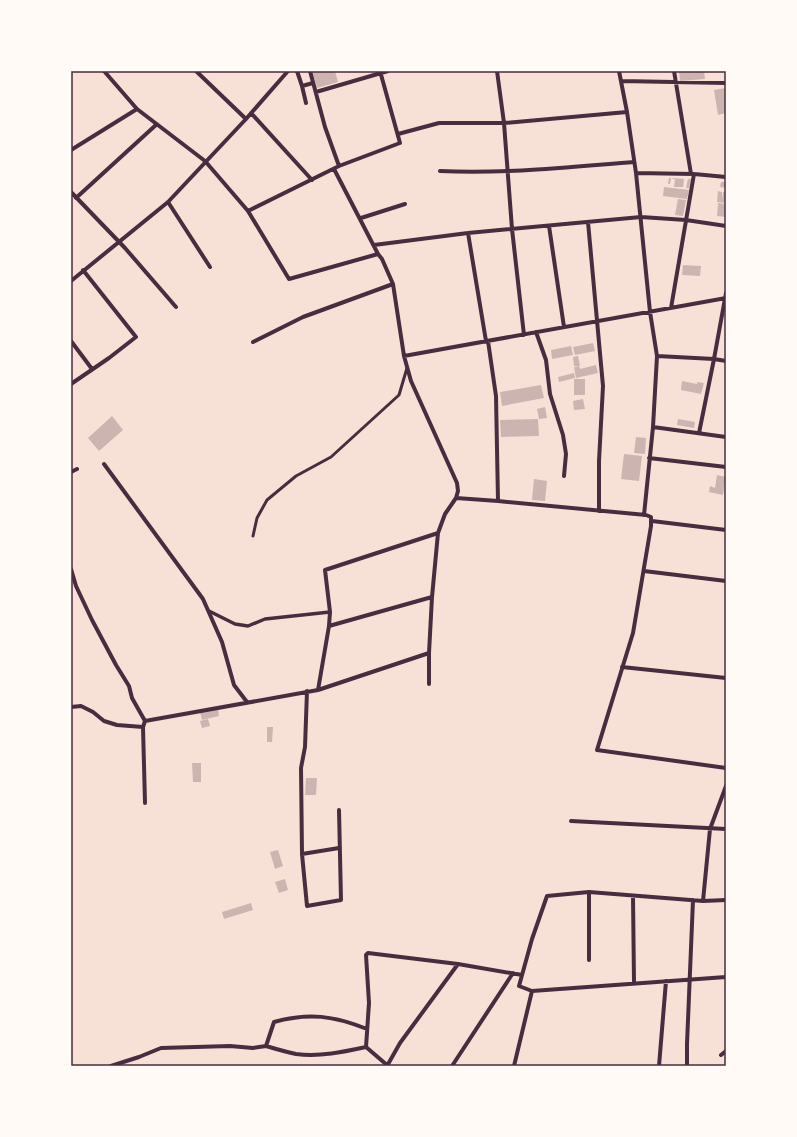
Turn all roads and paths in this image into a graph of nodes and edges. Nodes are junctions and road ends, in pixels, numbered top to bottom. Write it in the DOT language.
graph roads {
  1 [pos="104,71"];
  2 [pos="196,71"];
  3 [pos="288,71"];
  4 [pos="297,71"];
  5 [pos="310,71"];
  6 [pos="388,71"];
  7 [pos="497,71"];
  8 [pos="619,71"];
  9 [pos="674,71"];
  10 [pos="381,72"];
  11 [pos="621,81"];
  12 [pos="313,82"];
  13 [pos="676,83"];
  14 [pos="726,83"];
  15 [pos="302,86"];
  16 [pos="316,92"];
  17 [pos="306,103"];
  18 [pos="137,109"];
  19 [pos="627,112"];
  20 [pos="251,113"];
  21 [pos="246,119"];
  22 [pos="157,124"];
  23 [pos="504,124"];
  24 [pos="398,134"];
  25 [pos="71,150"];
  26 [pos="205,161"];
  27 [pos="634,162"];
  28 [pos="340,166"];
  29 [pos="334,168"];
  30 [pos="440,171"];
  31 [pos="507,171"];
  32 [pos="636,173"];
  33 [pos="693,174"];
  34 [pos="726,177"];
  35 [pos="312,180"];
  36 [pos="71,192"];
  37 [pos="76,198"];
  38 [pos="168,202"];
  39 [pos="405,204"];
  40 [pos="248,211"];
  41 [pos="640,217"];
  42 [pos="361,218"];
  43 [pos="686,220"];
  44 [pos="588,222"];
  45 [pos="549,226"];
  46 [pos="726,226"];
  47 [pos="512,229"];
  48 [pos="468,233"];
  49 [pos="118,242"];
  50 [pos="374,245"];
  51 [pos="378,254"];
  52 [pos="210,268"];
  53 [pos="83,270"];
  54 [pos="71,271"];
  55 [pos="77,275"];
  56 [pos="71,281"];
  57 [pos="393,284"];
  58 [pos="726,293"];
  59 [pos="725,298"];
  60 [pos="176,307"];
  61 [pos="671,308"];
  62 [pos="650,312"];
  63 [pos="597,322"];
  64 [pos="564,327"];
  65 [pos="536,332"];
  66 [pos="524,335"];
  67 [pos="71,341"];
  68 [pos="487,341"];
  69 [pos="253,342"];
  70 [pos="404,356"];
  71 [pos="657,356"];
  72 [pos="714,359"];
  73 [pos="726,361"];
  74 [pos="407,368"];
  75 [pos="92,369"];
  76 [pos="71,384"];
  77 [pos="652,427"];
  78 [pos="698,433"];
  79 [pos="726,437"];
  80 [pos="649,458"];
  81 [pos="104,464"];
  82 [pos="726,467"];
  83 [pos="77,469"];
  84 [pos="71,472"];
  85 [pos="564,476"];
  86 [pos="456,498"];
  87 [pos="498,500"];
  88 [pos="599,511"];
  89 [pos="644,515"];
  90 [pos="652,521"];
  91 [pos="726,530"];
  92 [pos="438,532"];
  93 [pos="253,536"];
  94 [pos="71,570"];
  95 [pos="644,571"];
  96 [pos="726,581"];
  97 [pos="76,586"];
  98 [pos="71,591"];
  99 [pos="432,597"];
  100 [pos="209,612"];
  101 [pos="330,612"];
  102 [pos="329,626"];
  103 [pos="429,653"];
  104 [pos="622,667"];
  105 [pos="726,678"];
  106 [pos="429,684"];
  107 [pos="318,690"];
  108 [pos="307,691"];
  109 [pos="246,702"];
  110 [pos="71,707"];
  111 [pos="145,721"];
  112 [pos="143,727"];
  113 [pos="726,768"];
  114 [pos="726,786"];
  115 [pos="145,803"];
  116 [pos="339,810"];
  117 [pos="571,821"];
  118 [pos="710,829"];
  119 [pos="726,829"];
  120 [pos="339,848"];
  121 [pos="302,854"];
  122 [pos="588,892"];
  123 [pos="633,896"];
  124 [pos="693,900"];
  125 [pos="726,900"];
  126 [pos="703,901"];
  127 [pos="589,960"];
  128 [pos="458,964"];
  129 [pos="513,973"];
  130 [pos="522,974"];
  131 [pos="726,977"];
  132 [pos="690,979"];
  133 [pos="666,981"];
  134 [pos="634,983"];
  135 [pos="532,991"];
  136 [pos="367,1029"];
  137 [pos="266,1046"];
  138 [pos="366,1047"];
  139 [pos="726,1051"];
  140 [pos="722,1055"];
  141 [pos="111,1066"];
  142 [pos="387,1066"];
  143 [pos="452,1066"];
  144 [pos="514,1066"];
  145 [pos="659,1066"];
  146 [pos="687,1066"];
  1 -- 18 [label="street"];
  2 -- 21 [label="street"];
  3 -- 20 [label="street"];
  4 -- 15 [label="street"];
  5 -- 12 [label="street"];
  6 -- 10 [label="street"];
  7 -- 23 [label="street"];
  8 -- 11 [label="street"];
  9 -- 13 [label="street"];
  10 -- 16 [label="street"];
  10 -- 24 [label="street"];
  11 -- 13 [label="street"];
  11 -- 19 [label="street"];
  12 -- 15 [label="street"];
  12 -- 16 [label="street"];
  13 -- 14 [label="street"];
  13 -- 33 [label="street"];
  15 -- 17 [label="street"];
  16 -- 28 [label="street"];
  18 -- 22 [label="street"];
  18 -- 25 [label="street"];
  19 -- 23 [label="street"];
  19 -- 27 [label="street"];
  20 -- 21 [label="street"];
  20 -- 35 [label="street"];
  21 -- 26 [label="street"];
  22 -- 26 [label="street"];
  22 -- 37 [label="street"];
  23 -- 24 [label="street"];
  23 -- 31 [label="street"];
  24 -- 28 [label="street"];
  26 -- 38 [label="street"];
  26 -- 40 [label="street"];
  27 -- 31 [label="street"];
  27 -- 32 [label="street"];
  28 -- 29 [label="street"];
  29 -- 35 [label="street"];
  29 -- 42 [label="street"];
  30 -- 31 [label="street"];
  31 -- 47 [label="street"];
  32 -- 33 [label="street"];
  32 -- 41 [label="street"];
  33 -- 34 [label="street"];
  33 -- 43 [label="street"];
  35 -- 40 [label="street"];
  36 -- 37 [label="street"];
  37 -- 49 [label="street"];
  38 -- 49 [label="street"];
  38 -- 52 [label="street"];
  39 -- 42 [label="street"];
  40 -- 51 [label="street"];
  41 -- 43 [label="street"];
  41 -- 44 [label="street"];
  41 -- 62 [label="street"];
  42 -- 50 [label="street"];
  43 -- 46 [label="street"];
  43 -- 61 [label="street"];
  44 -- 45 [label="street"];
  44 -- 63 [label="street"];
  45 -- 47 [label="street"];
  45 -- 64 [label="street"];
  47 -- 48 [label="street"];
  47 -- 66 [label="street"];
  48 -- 50 [label="street"];
  48 -- 68 [label="street"];
  49 -- 53 [label="street"];
  49 -- 60 [label="street"];
  50 -- 51 [label="street"];
  51 -- 57 [label="street"];
  53 -- 55 [label="street"];
  53 -- 75 [label="street"];
  54 -- 55 [label="street"];
  55 -- 56 [label="street"];
  57 -- 69 [label="street"];
  57 -- 70 [label="street"];
  58 -- 59 [label="street"];
  59 -- 61 [label="street"];
  59 -- 72 [label="street"];
  61 -- 62 [label="street"];
  62 -- 63 [label="street"];
  62 -- 71 [label="street"];
  63 -- 64 [label="street"];
  63 -- 88 [label="street"];
  64 -- 65 [label="street"];
  65 -- 66 [label="street"];
  65 -- 85 [label="street"];
  66 -- 68 [label="street"];
  67 -- 75 [label="street"];
  68 -- 70 [label="street"];
  68 -- 87 [label="street"];
  70 -- 74 [label="street"];
  71 -- 72 [label="street"];
  71 -- 77 [label="street"];
  72 -- 73 [label="street"];
  72 -- 78 [label="street"];
  74 -- 86 [label="street"];
  74 -- 93 [label="lane"];
  75 -- 76 [label="street"];
  77 -- 78 [label="street"];
  77 -- 80 [label="street"];
  78 -- 79 [label="street"];
  80 -- 82 [label="street"];
  80 -- 89 [label="street"];
  81 -- 100 [label="street"];
  83 -- 84 [label="street"];
  86 -- 87 [label="street"];
  86 -- 92 [label="street"];
  87 -- 88 [label="street"];
  88 -- 89 [label="street"];
  89 -- 90 [label="street"];
  90 -- 91 [label="street"];
  90 -- 95 [label="street"];
  92 -- 99 [label="street"];
  92 -- 101 [label="street"];
  94 -- 97 [label="street"];
  95 -- 96 [label="street"];
  95 -- 104 [label="street"];
  97 -- 98 [label="street"];
  97 -- 111 [label="street"];
  99 -- 102 [label="street"];
  99 -- 103 [label="street"];
  100 -- 101 [label="street"];
  100 -- 109 [label="street"];
  101 -- 102 [label="street"];
  102 -- 107 [label="street"];
  103 -- 106 [label="street"];
  103 -- 107 [label="street"];
  104 -- 105 [label="street"];
  104 -- 113 [label="street"];
  107 -- 108 [label="street"];
  108 -- 109 [label="street"];
  108 -- 121 [label="street"];
  109 -- 111 [label="street"];
  110 -- 112 [label="street"];
  111 -- 112 [label="street"];
  112 -- 115 [label="street"];
  114 -- 118 [label="street"];
  116 -- 120 [label="street"];
  117 -- 118 [label="street"];
  118 -- 119 [label="street"];
  118 -- 126 [label="street"];
  120 -- 121 [label="street"];
  120 -- 121 [label="street"];
  122 -- 123 [label="street"];
  122 -- 127 [label="street"];
  122 -- 130 [label="street"];
  123 -- 124 [label="street"];
  123 -- 134 [label="street"];
  124 -- 126 [label="street"];
  124 -- 132 [label="street"];
  125 -- 126 [label="street"];
  128 -- 129 [label="street"];
  128 -- 136 [label="street"];
  128 -- 142 [label="street"];
  129 -- 130 [label="street"];
  129 -- 143 [label="street"];
  130 -- 135 [label="street"];
  131 -- 132 [label="street"];
  132 -- 133 [label="street"];
  132 -- 146 [label="street"];
  133 -- 134 [label="street"];
  133 -- 145 [label="street"];
  134 -- 135 [label="street"];
  135 -- 144 [label="street"];
  136 -- 137 [label="street"];
  136 -- 138 [label="street"];
  137 -- 138 [label="street"];
  137 -- 141 [label="street"];
  138 -- 142 [label="street"];
  139 -- 140 [label="street"];
}
